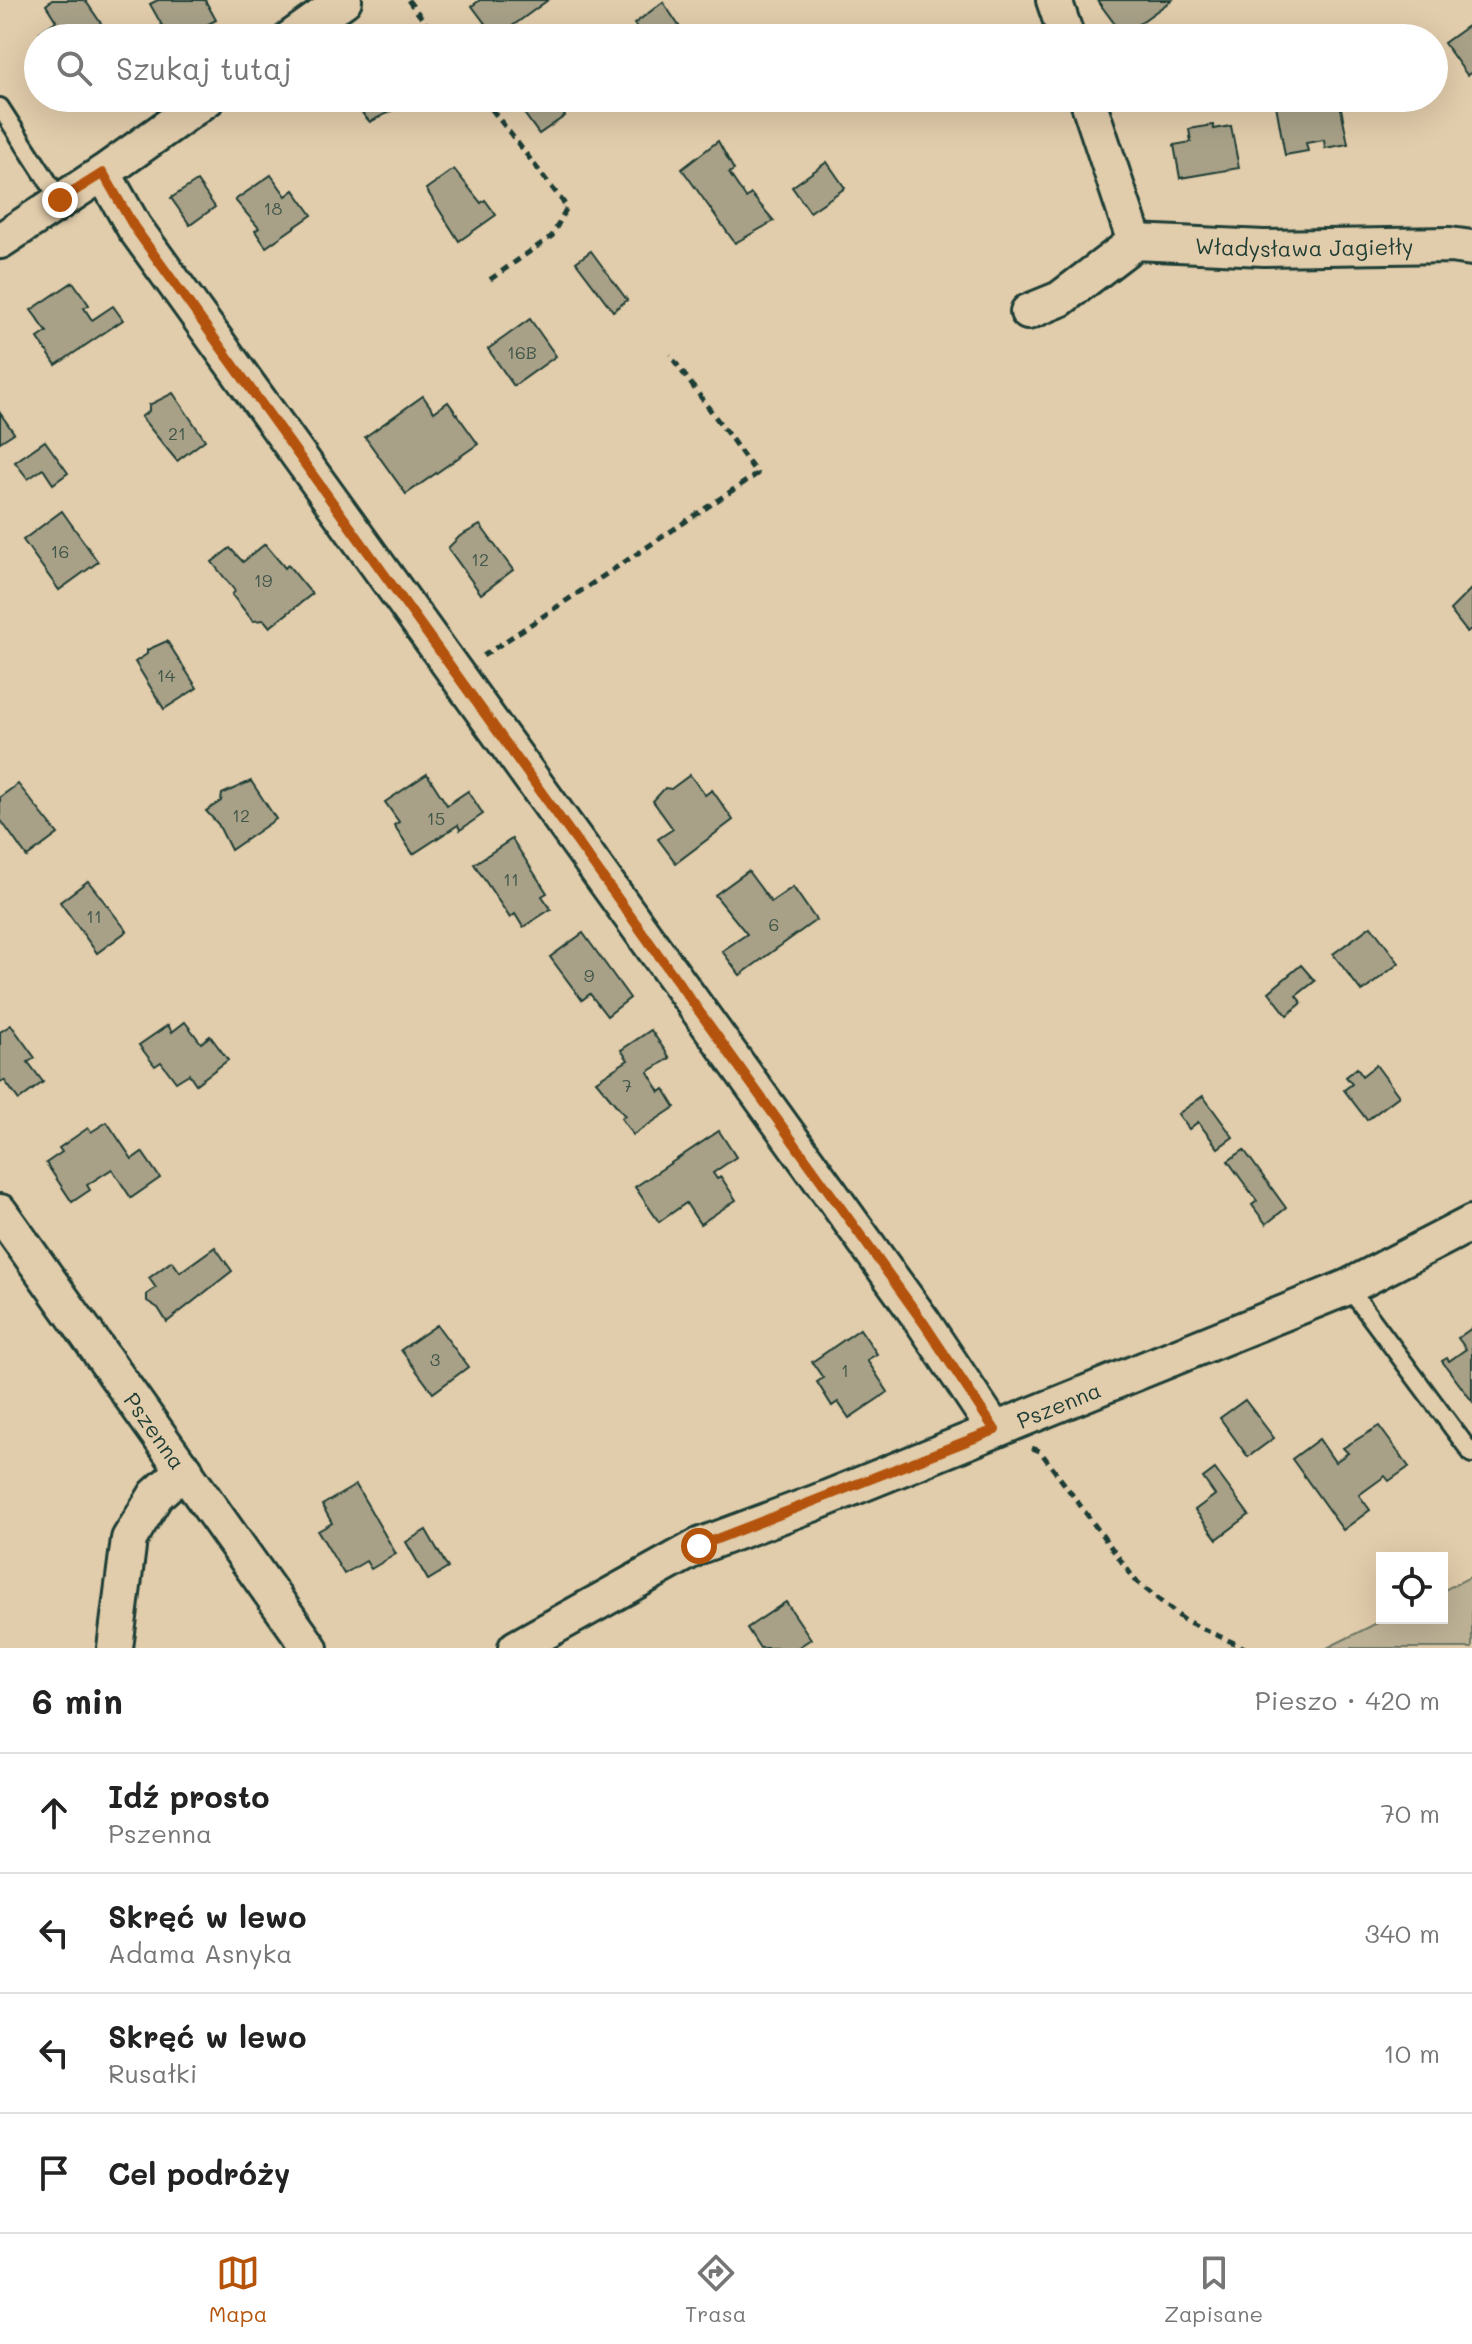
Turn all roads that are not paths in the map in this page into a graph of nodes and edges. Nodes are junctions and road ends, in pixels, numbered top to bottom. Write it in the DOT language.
graph roads {
  1 [pos="344,0"];
  2 [pos="1054,0"];
  3 [pos="311,24"];
  4 [pos="1062,24"];
  5 [pos="0,107"];
  6 [pos="188,112"];
  7 [pos="1092,112"];
  8 [pos="103,173"];
  9 [pos="60,200"];
  10 [pos="0,241"];
  11 [pos="1135,242"];
  12 [pos="1472,248"];
  13 [pos="1028,312"];
  14 [pos="0,1212"];
  15 [pos="1472,1223"];
  16 [pos="1348,1287"];
  17 [pos="995,1430"];
  18 [pos="1472,1454"];
  19 [pos="185,1469"];
  20 [pos="115,1648"];
  21 [pos="310,1648"];
  22 [pos="516,1648"];
  1 -- 3 [label="street"];
  2 -- 4 [label="street"];
  5 -- 9 [label="lane"];
  6 -- 8 [label="street"];
  7 -- 11 [label="street"];
  8 -- 9 [label="street"];
  8 -- 17 [label="street"];
  9 -- 10 [label="street"];
  11 -- 12 [label="street, Władysława Jagiełły"];
  11 -- 13 [label="street"];
  14 -- 19 [label="street, Pszenna"];
  15 -- 16 [label="street, Pszenna"];
  16 -- 17 [label="street, Pszenna"];
  16 -- 18 [label="lane"];
  17 -- 22 [label="street, Pszenna"];
  19 -- 20 [label="street"];
  19 -- 21 [label="street, Pszenna"];
}
